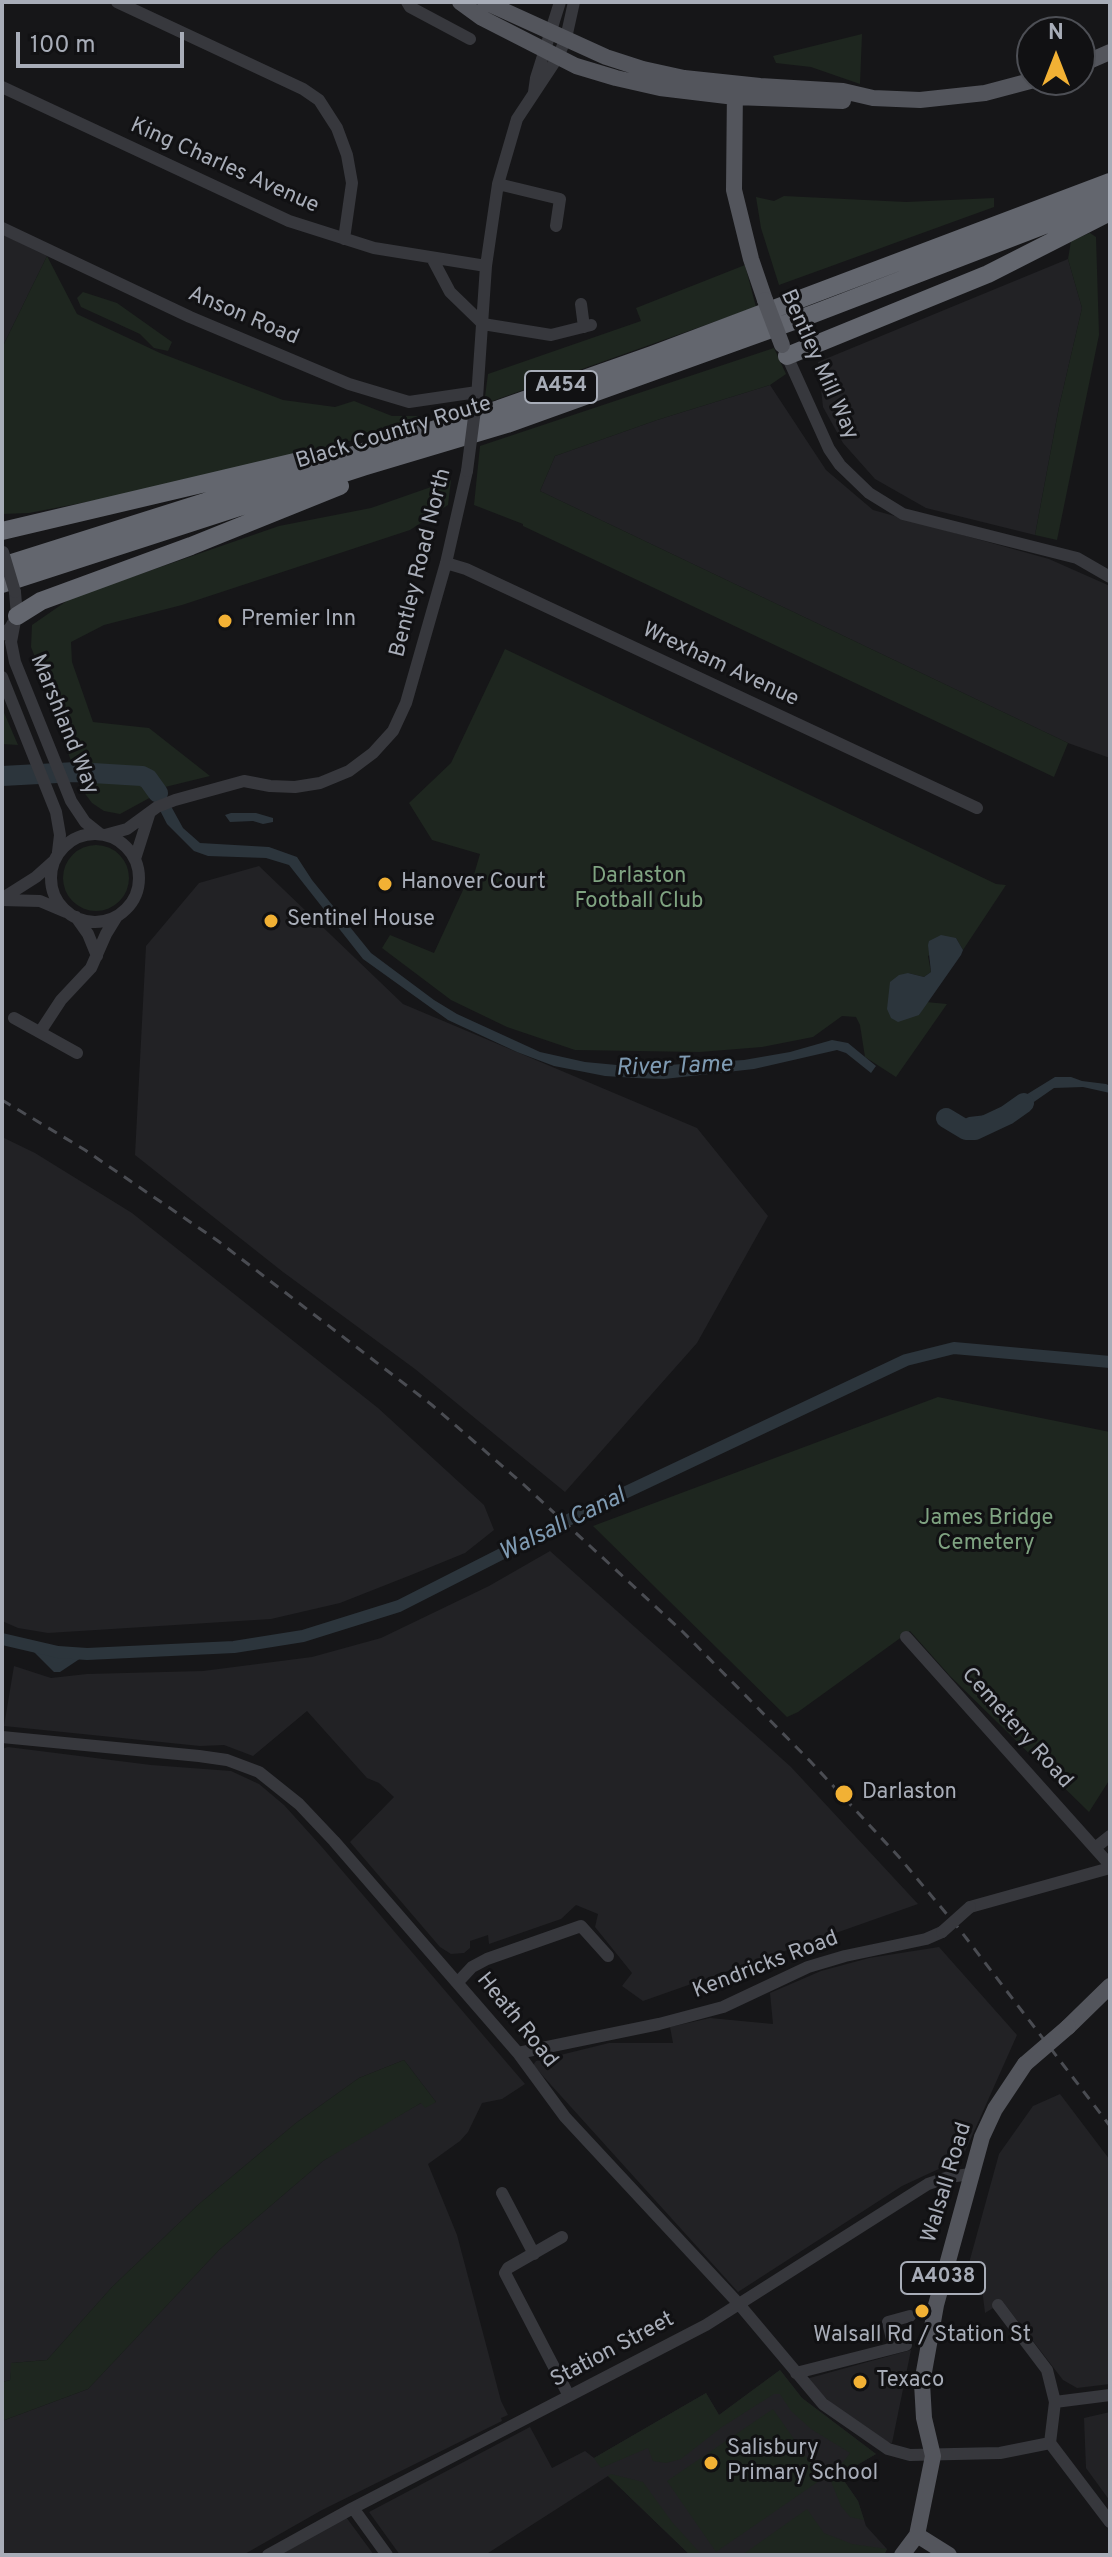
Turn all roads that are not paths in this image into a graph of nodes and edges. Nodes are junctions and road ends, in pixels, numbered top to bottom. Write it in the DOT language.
graph roads {
  1 [pos="117,2"];
  2 [pos="407,2"];
  3 [pos="460,2"];
  4 [pos="485,2"];
  5 [pos="560,2"];
  6 [pos="574,2"];
  7 [pos="559,35"];
  8 [pos="470,39"];
  9 [pos="552,54"];
  10 [pos="1016,84"];
  11 [pos="2,87"];
  12 [pos="735,90"];
  13 [pos="1110,182"];
  14 [pos="498,184"];
  15 [pos="1110,200"];
  16 [pos="1110,212"];
  17 [pos="556,226"];
  18 [pos="2,228"];
  19 [pos="344,239"];
  20 [pos="432,258"];
  21 [pos="486,266"];
  22 [pos="581,304"];
  23 [pos="483,324"];
  24 [pos="785,350"];
  25 [pos="477,397"];
  26 [pos="383,446"];
  27 [pos="431,449"];
  28 [pos="2,531"];
  29 [pos="2,551"];
  30 [pos="446,563"];
  31 [pos="2,566"];
  32 [pos="1110,577"];
  33 [pos="9,588"];
  34 [pos="16,619"];
  35 [pos="2,635"];
  36 [pos="2,677"];
  37 [pos="977,808"];
  38 [pos="150,814"];
  39 [pos="102,834"];
  40 [pos="56,858"];
  41 [pos="135,859"];
  42 [pos="2,900"];
  43 [pos="118,915"];
  44 [pos="74,916"];
  45 [pos="97,956"];
  46 [pos="14,1018"];
  47 [pos="40,1032"];
  48 [pos="77,1053"];
  49 [pos="906,1637"];
  50 [pos="2,1737"];
  51 [pos="1110,1836"];
  52 [pos="1095,1848"];
  53 [pos="1110,1867"];
  54 [pos="608,1956"];
  55 [pos="458,1982"];
  56 [pos="1110,1986"];
  57 [pos="518,2053"];
  58 [pos="970,2174"];
  59 [pos="502,2193"];
  60 [pos="562,2237"];
  61 [pos="534,2254"];
  62 [pos="738,2303"];
  63 [pos="998,2305"];
  64 [pos="910,2316"];
  65 [pos="796,2373"];
  66 [pos="1110,2395"];
  67 [pos="569,2396"];
  68 [pos="1055,2402"];
  69 [pos="1050,2443"];
  70 [pos="933,2456"];
  71 [pos="353,2508"];
  72 [pos="1110,2522"];
  73 [pos="917,2535"];
  74 [pos="268,2555"];
  75 [pos="387,2555"];
  76 [pos="902,2555"];
  77 [pos="949,2555"];
  1 -- 19 [label="street"];
  2 -- 8 [label="street"];
  3 -- 9 [label="main road"];
  4 -- 7 [label="main road"];
  5 -- 7 [label="street"];
  6 -- 7 [label="street"];
  7 -- 9 [label="street, Bentley Road North"];
  7 -- 12 [label="main road"];
  9 -- 12 [label="main road"];
  9 -- 14 [label="street, Bentley Road North"];
  10 -- 12 [label="main road"];
  11 -- 19 [label="street, King Charles Avenue"];
  12 -- 24 [label="main road, Bentley Mill Way, bridge"];
  13 -- 26 [label="highway, Black Country Route / A454"];
  14 -- 17 [label="street"];
  14 -- 21 [label="street, Bentley Road North"];
  15 -- 27 [label="highway, Black Country Route / A454"];
  16 -- 24 [label="highway"];
  18 -- 25 [label="street, Anson Road"];
  19 -- 20 [label="street, King Charles Avenue"];
  20 -- 21 [label="street, King Charles Avenue"];
  20 -- 23 [label="street"];
  21 -- 23 [label="street, Bentley Road North"];
  22 -- 23 [label="street"];
  23 -- 25 [label="street, Bentley Road North"];
  24 -- 32 [label="street, Bentley Mill Way"];
  25 -- 30 [label="street, Bentley Road North, bridge"];
  26 -- 28 [label="highway"];
  26 -- 31 [label="highway, Black Country Route / A454"];
  27 -- 33 [label="highway, Black Country Route / A454"];
  27 -- 34 [label="highway"];
  29 -- 33 [label="street, Marshland Way, bridge"];
  30 -- 37 [label="street, Wrexham Avenue"];
  30 -- 38 [label="street, Bentley Road North"];
  33 -- 34 [label="street, Marshland Way"];
  34 -- 35 [label="street"];
  34 -- 39 [label="street, Marshland Way"];
  36 -- 40 [label="street, Marshland Way"];
  38 -- 39 [label="street, Bentley Road North"];
  38 -- 41 [label="street"];
  39 -- 40 [label="street"];
  39 -- 41 [label="street"];
  40 -- 42 [label="street"];
  40 -- 44 [label="street"];
  41 -- 43 [label="street"];
  42 -- 44 [label="street"];
  43 -- 44 [label="street"];
  43 -- 45 [label="street"];
  44 -- 45 [label="street"];
  45 -- 47 [label="street"];
  46 -- 47 [label="street"];
  47 -- 48 [label="street"];
  49 -- 52 [label="street, Cemetery Road"];
  50 -- 55 [label="street, Heath Road"];
  51 -- 52 [label="street"];
  52 -- 53 [label="street, Cemetery Road"];
  53 -- 57 [label="street, Kendricks Road, bridge"];
  54 -- 55 [label="street"];
  55 -- 57 [label="street, Heath Road"];
  56 -- 58 [label="main road, Walsall Road / A4038, bridge"];
  57 -- 62 [label="street, Heath Road"];
  58 -- 62 [label="street, Station Street"];
  58 -- 70 [label="main road, Walsall Road / A4038"];
  59 -- 61 [label="street"];
  60 -- 61 [label="street"];
  61 -- 67 [label="street"];
  62 -- 65 [label="street, Heath Road"];
  62 -- 67 [label="street, Station Street"];
  63 -- 68 [label="street"];
  64 -- 65 [label="street"];
  65 -- 70 [label="street, Heath Road"];
  66 -- 68 [label="street"];
  67 -- 71 [label="street, Station Street"];
  68 -- 69 [label="street"];
  69 -- 70 [label="street, Heath Road"];
  69 -- 72 [label="street"];
  70 -- 73 [label="main road, Walsall Road / A4038"];
  71 -- 74 [label="street, Station Street"];
  71 -- 75 [label="street"];
  73 -- 76 [label="main road, Walsall Road / A4038"];
  73 -- 77 [label="main road"];
}
